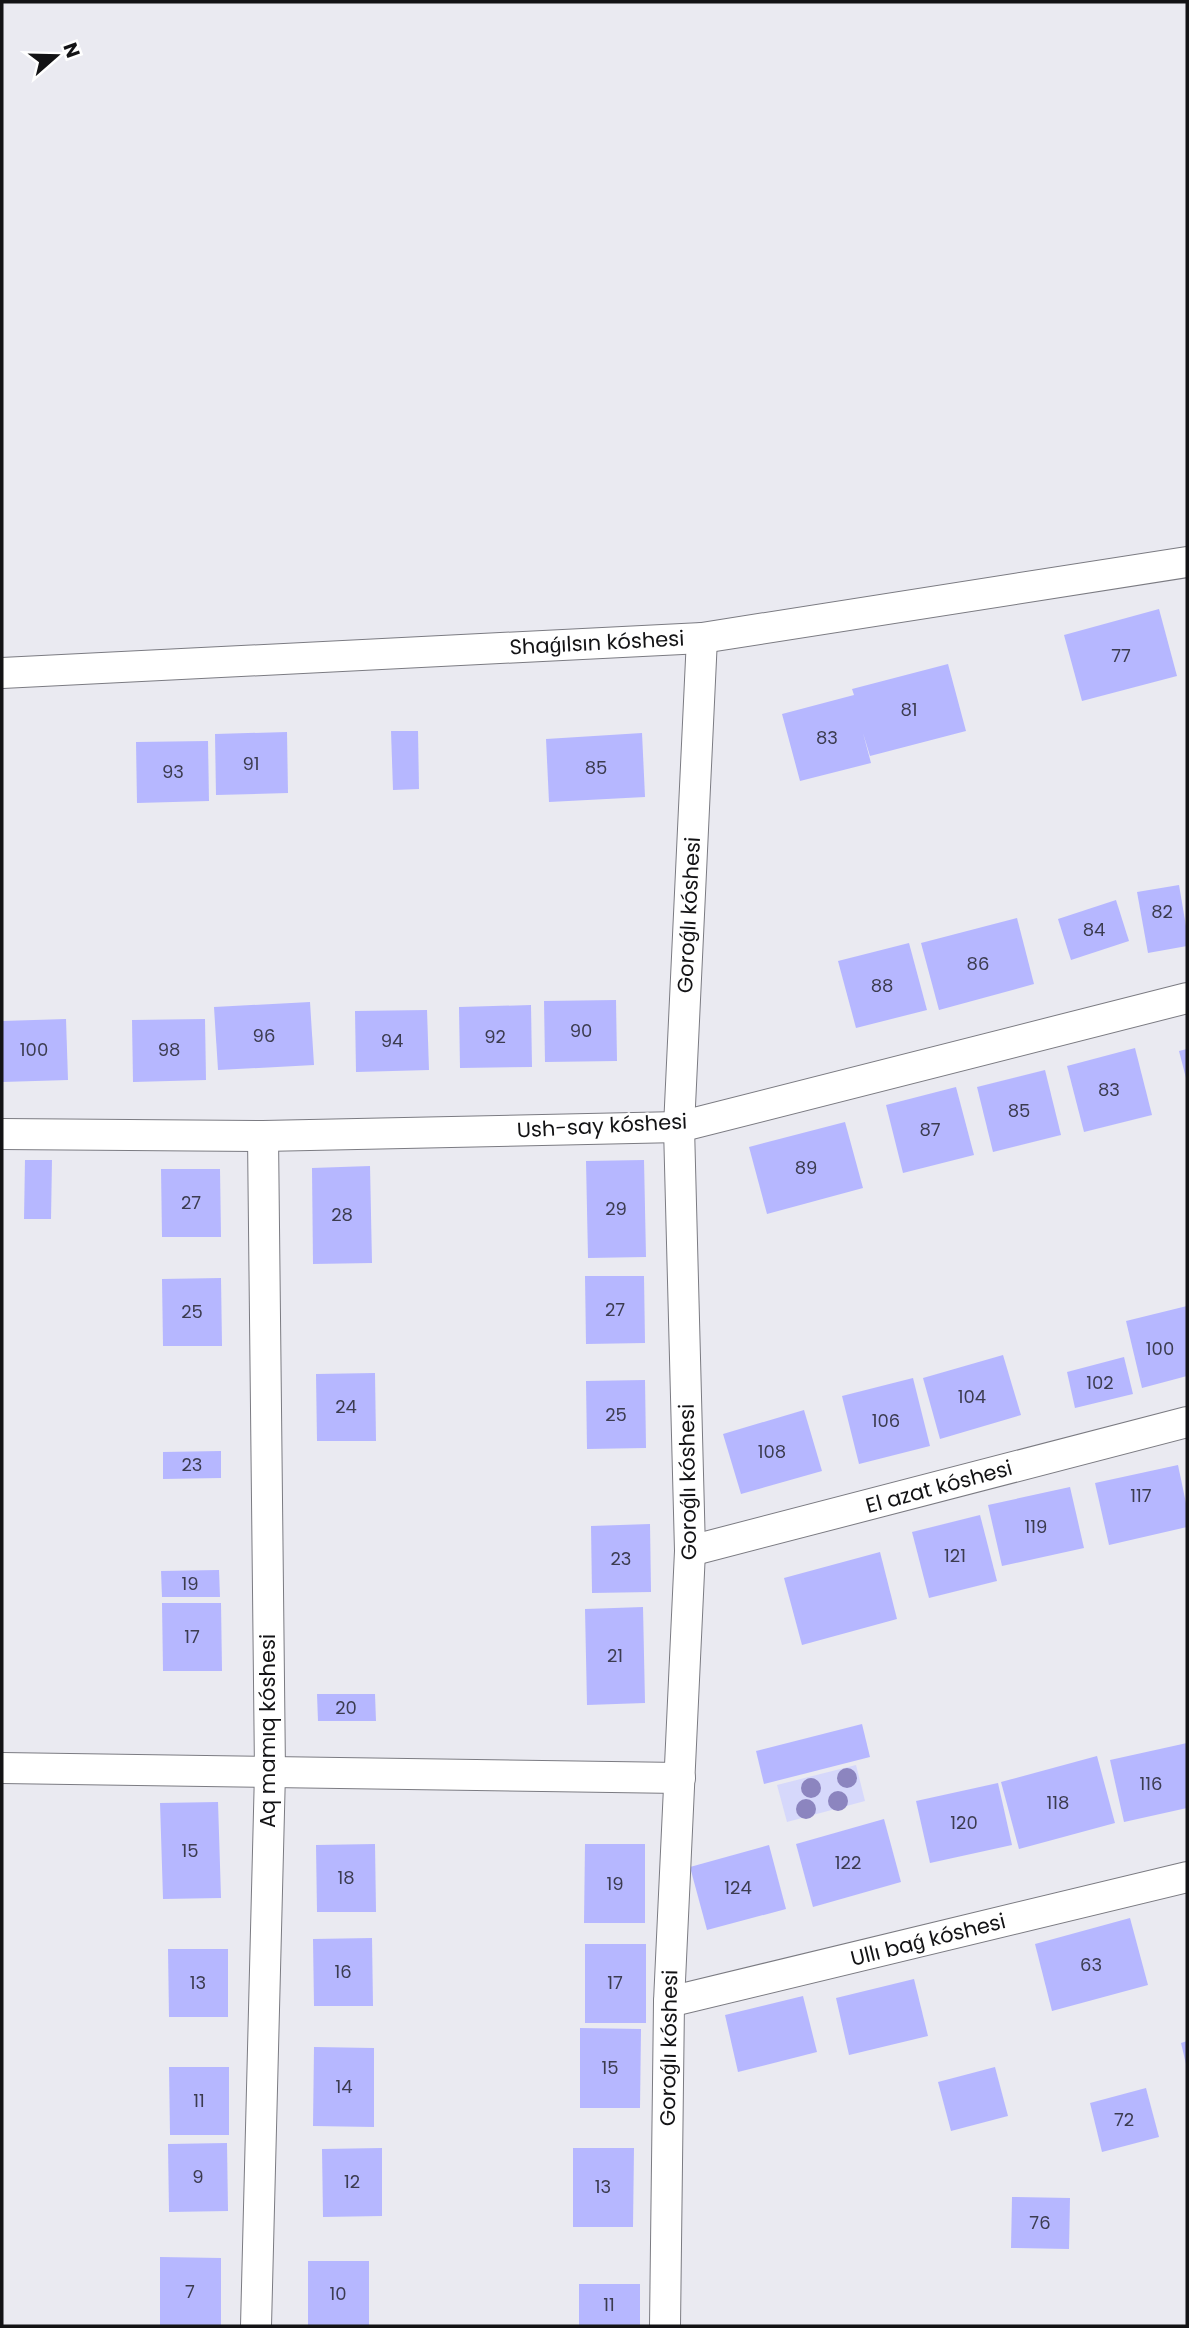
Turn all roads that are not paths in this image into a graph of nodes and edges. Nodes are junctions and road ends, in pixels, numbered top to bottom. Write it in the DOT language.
graph roads {
  1 [pos="1187,562"];
  2 [pos="702,638"];
  3 [pos="2,673"];
  4 [pos="1187,998"];
  5 [pos="679,1127"];
  6 [pos="2,1134"];
  7 [pos="263,1136"];
  8 [pos="1187,1423"];
  9 [pos="690,1551"];
  10 [pos="2,1768"];
  11 [pos="270,1772"];
  12 [pos="680,1778"];
  13 [pos="1187,1877"];
  14 [pos="669,2002"];
  15 [pos="256,2326"];
  16 [pos="665,2326"];
  1 -- 2 [label="street, Shaǵılsın kóshesi"];
  2 -- 3 [label="street, Shaǵılsın kóshesi"];
  2 -- 5 [label="street, Goroǵlı kóshesi"];
  4 -- 5 [label="street, Ush-say kóshesi"];
  5 -- 7 [label="street, Ush-say kóshesi"];
  5 -- 9 [label="street, Goroǵlı kóshesi"];
  6 -- 7 [label="street, Ush-say kóshesi"];
  7 -- 11 [label="street, Aq mamıq kóshesi"];
  8 -- 9 [label="street, El azat kóshesi"];
  9 -- 12 [label="street, Goroǵlı kóshesi"];
  10 -- 11 [label="street"];
  11 -- 12 [label="street"];
  11 -- 15 [label="street, Aq mamıq kóshesi"];
  12 -- 14 [label="street, Goroǵlı kóshesi"];
  13 -- 14 [label="street, Ullı baǵ kóshesi"];
  14 -- 16 [label="street, Goroǵlı kóshesi"];
}
